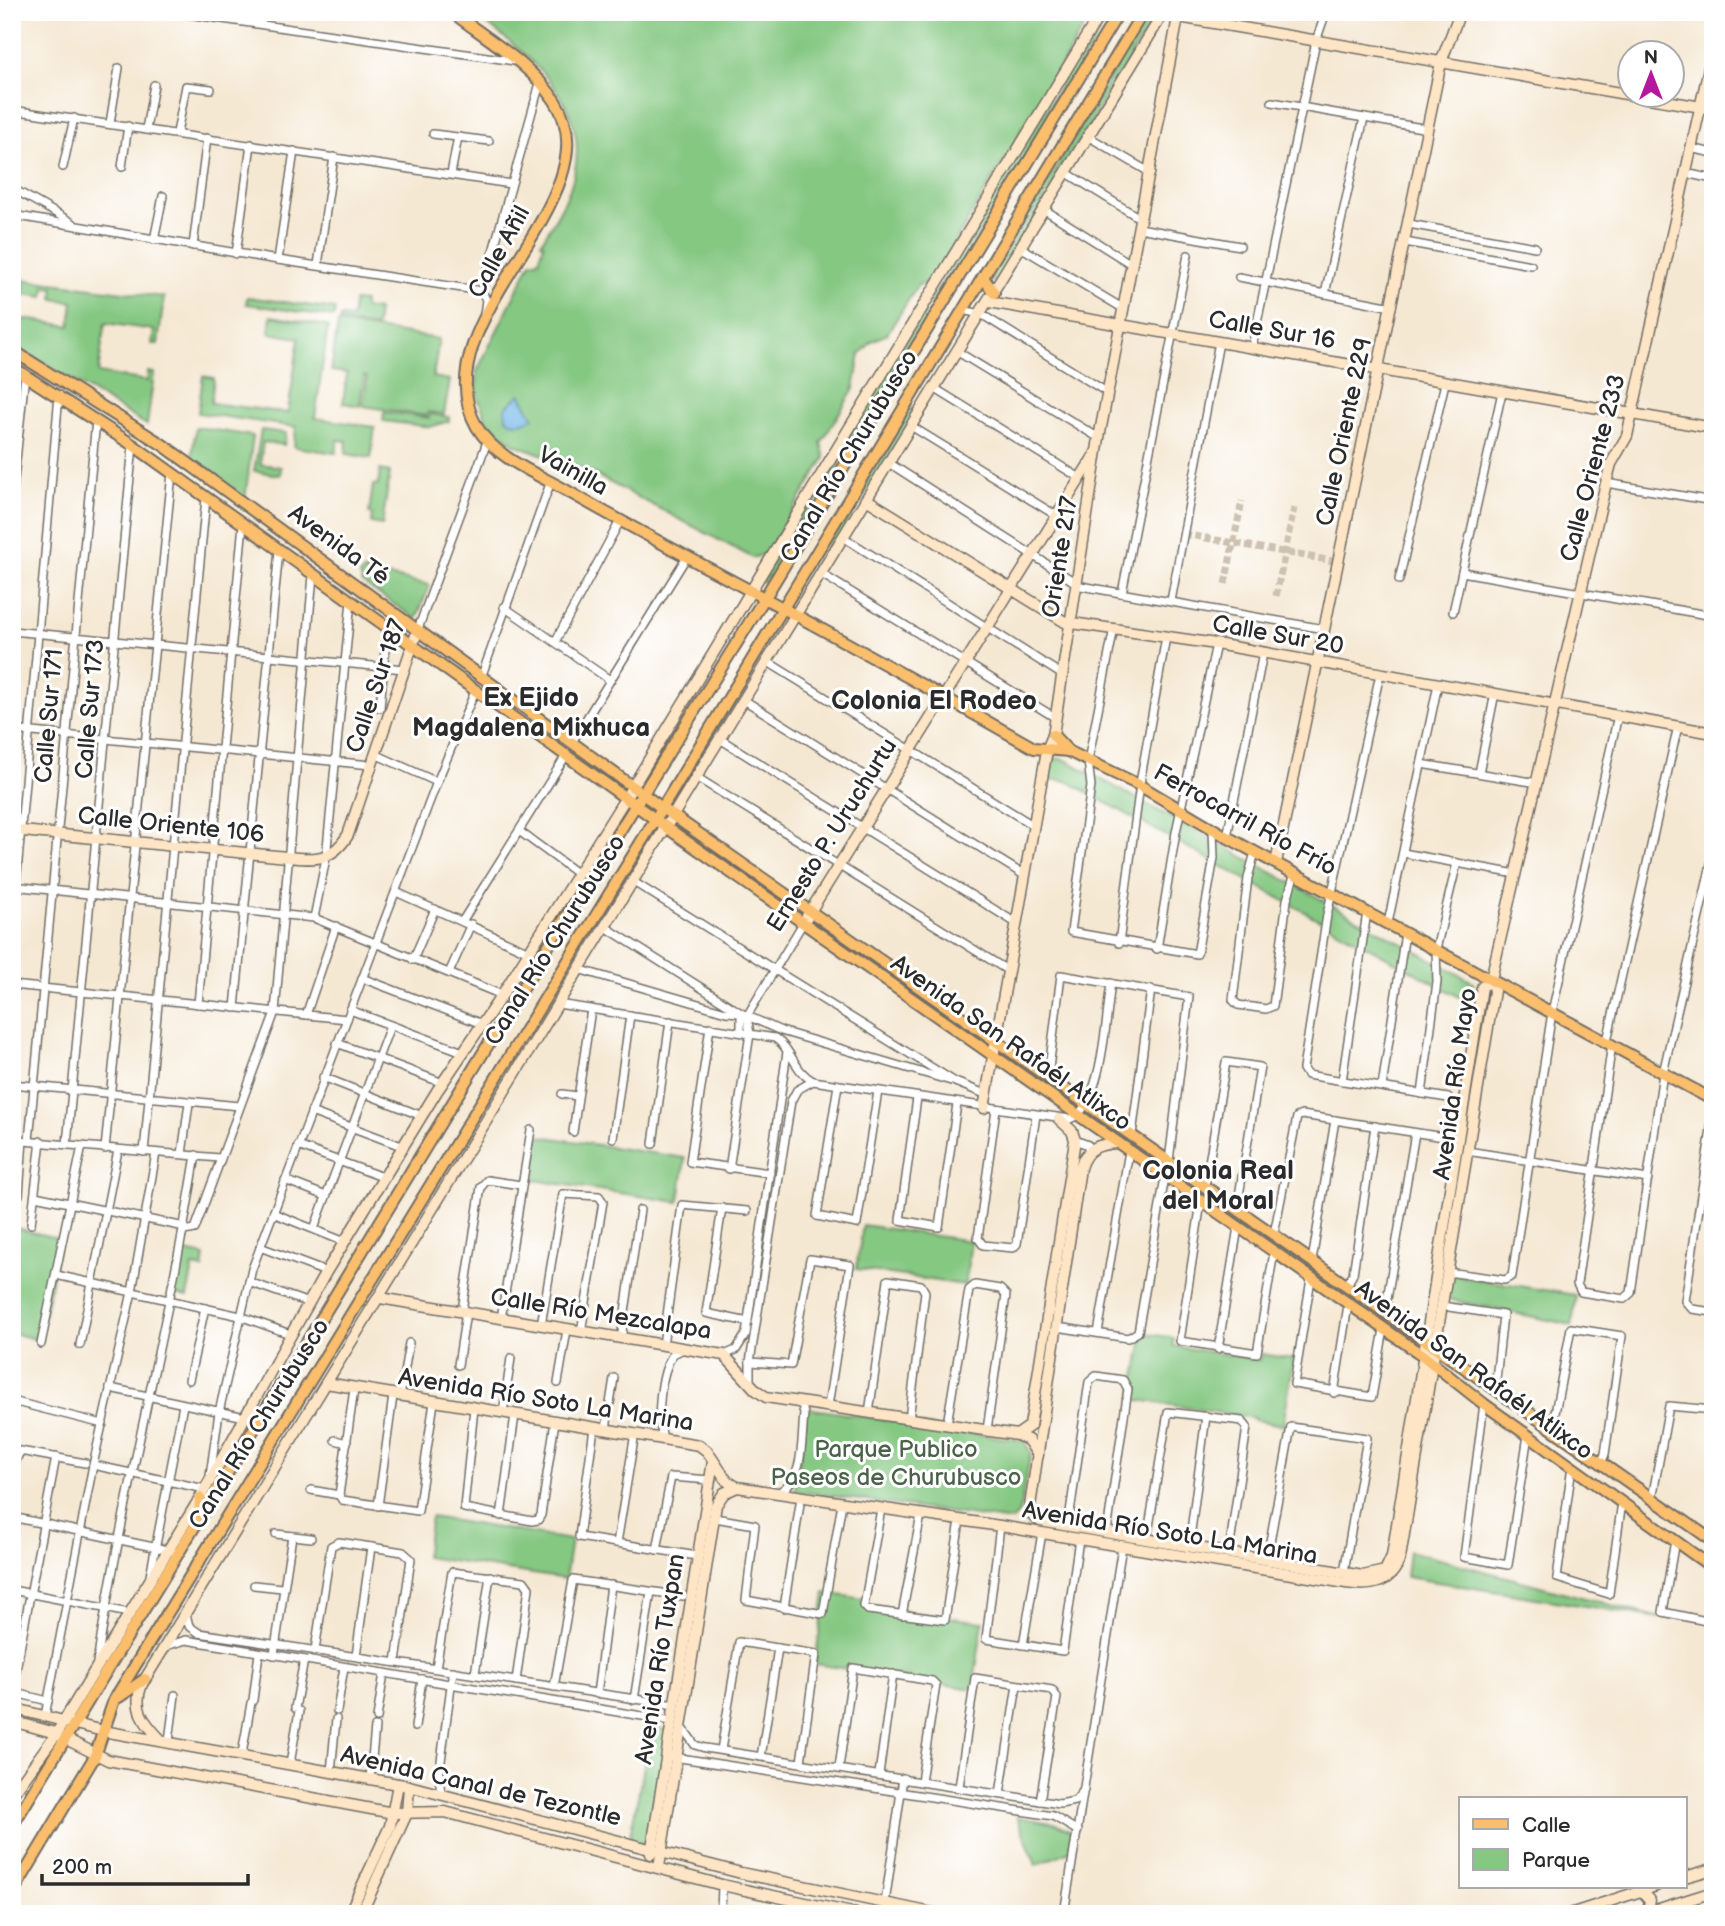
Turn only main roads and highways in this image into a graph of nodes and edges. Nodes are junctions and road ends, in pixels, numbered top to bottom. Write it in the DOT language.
graph roads {
  1 [pos="452,12"];
  2 [pos="1119,12"];
  3 [pos="1143,12"];
  4 [pos="983,277"];
  5 [pos="992,297"];
  6 [pos="12,350"];
  7 [pos="12,367"];
  8 [pos="486,442"];
  9 [pos="751,591"];
  10 [pos="764,599"];
  11 [pos="788,615"];
  12 [pos="1053,735"];
  13 [pos="1068,751"];
  14 [pos="633,786"];
  15 [pos="643,794"];
  16 [pos="625,798"];
  17 [pos="636,805"];
  18 [pos="662,808"];
  19 [pos="655,819"];
  20 [pos="1713,1100"];
  21 [pos="205,1489"];
  22 [pos="199,1522"];
  23 [pos="1713,1543"];
  24 [pos="1711,1567"];
  25 [pos="145,1679"];
  26 [pos="114,1700"];
  27 [pos="12,1826"];
  28 [pos="12,1894"];
  1 -- 8 [label="main road, Calle Añil"];
  2 -- 10 [label="main road, Canal Río Churubusco"];
  3 -- 4 [label="main road, Canal Río Churubusco"];
  4 -- 5 [label="main road"];
  4 -- 11 [label="main road, Canal Río Churubusco"];
  6 -- 14 [label="main road, Avenida Té"];
  7 -- 16 [label="main road, Avenida Té"];
  8 -- 9 [label="main road, Vainilla"];
  9 -- 10 [label="main road, Ferrocarril Río Frío"];
  10 -- 11 [label="main road, Ferrocarril Río Frío"];
  10 -- 15 [label="main road, Canal Río Churubusco"];
  11 -- 13 [label="main road, Ferrocarril Río Frío"];
  11 -- 18 [label="main road, Canal Río Churubusco"];
  12 -- 13 [label="main road"];
  13 -- 20 [label="main road, Ferrocarril Río Frío"];
  14 -- 15 [label="main road, Avenida San Rafaél Atlixco"];
  15 -- 17 [label="main road, Canal Río Churubusco"];
  15 -- 18 [label="main road, Avenida San Rafaél Atlixco"];
  16 -- 17 [label="main road, Avenida San Rafaél Atlixco"];
  17 -- 19 [label="main road, Avenida San Rafaél Atlixco"];
  17 -- 22 [label="main road, Canal Río Churubusco"];
  18 -- 19 [label="main road, Canal Río Churubusco"];
  18 -- 23 [label="main road, Avenida San Rafaél Atlixco"];
  19 -- 24 [label="main road, Avenida San Rafaél Atlixco"];
  19 -- 26 [label="main road, Canal Río Churubusco"];
  21 -- 22 [label="main road"];
  22 -- 27 [label="main road, Canal Río Churubusco"];
  25 -- 26 [label="main road"];
  26 -- 28 [label="main road, Canal Río Churubusco"];
}
